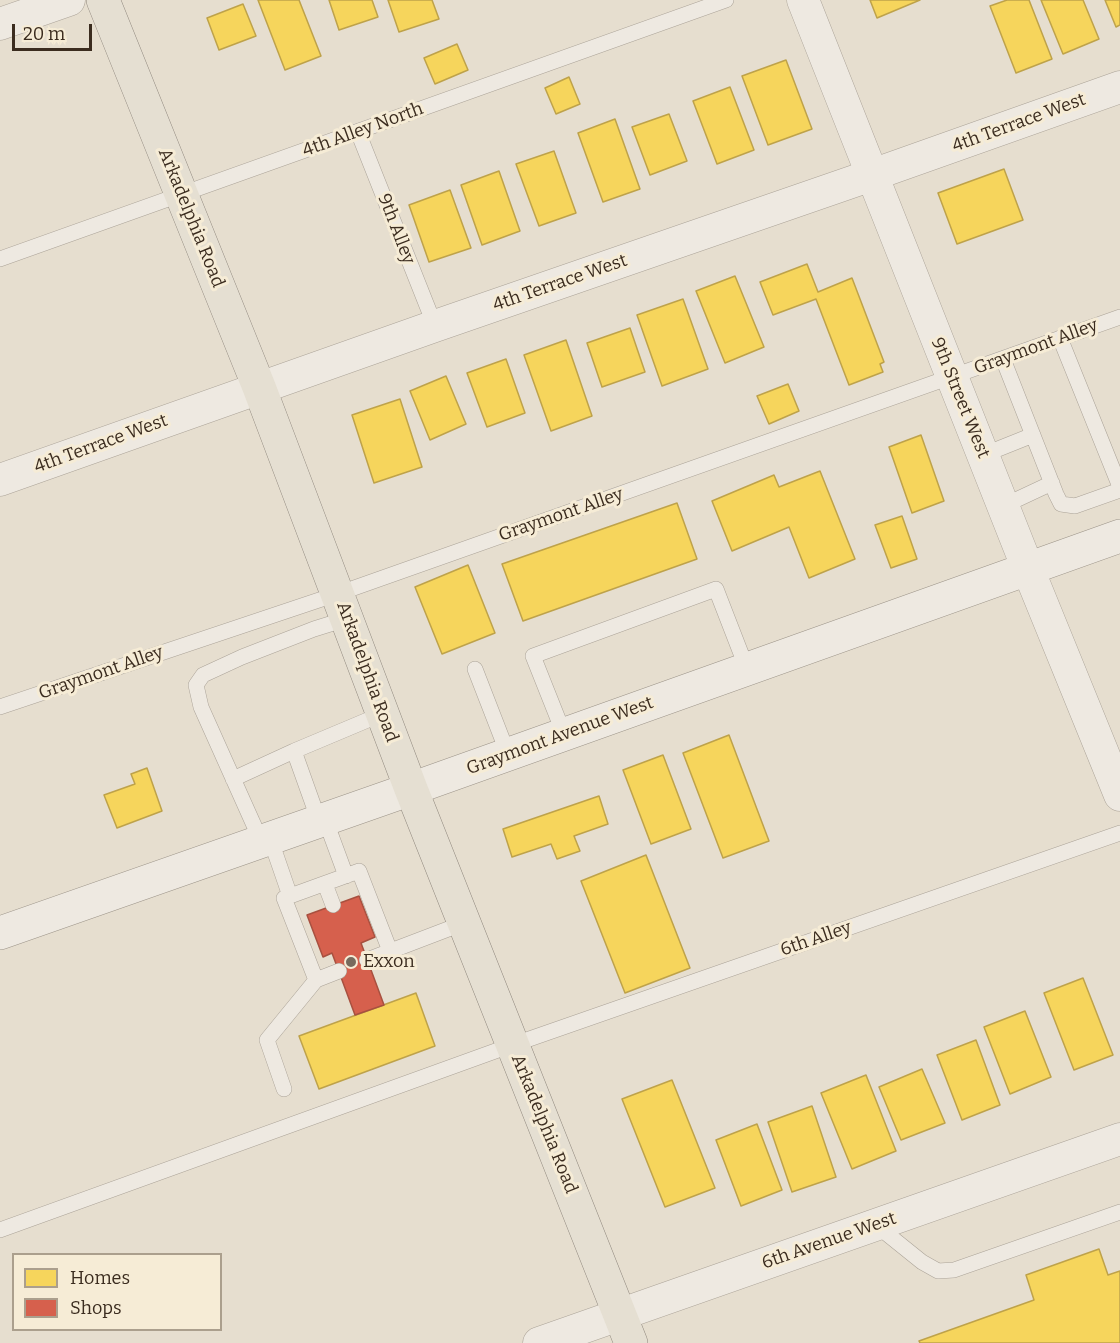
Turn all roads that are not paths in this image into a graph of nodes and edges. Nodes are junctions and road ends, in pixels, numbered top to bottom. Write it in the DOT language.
graph roads {
  1 [pos="69,0"];
  2 [pos="103,0"];
  3 [pos="726,0"];
  4 [pos="803,0"];
  5 [pos="0,24"];
  6 [pos="1120,87"];
  7 [pos="358,132"];
  8 [pos="872,175"];
  9 [pos="182,195"];
  10 [pos="0,259"];
  11 [pos="1120,317"];
  12 [pos="435,326"];
  13 [pos="1060,338"];
  14 [pos="1002,358"];
  15 [pos="952,377"];
  16 [pos="260,387"];
  17 [pos="1033,435"];
  18 [pos="983,455"];
  19 [pos="0,480"];
  20 [pos="1052,483"];
  21 [pos="1120,489"];
  22 [pos="1003,506"];
  23 [pos="1120,536"];
  24 [pos="1028,568"];
  25 [pos="342,606"];
  26 [pos="475,669"];
  27 [pos="747,669"];
  28 [pos="0,707"];
  29 [pos="382,714"];
  30 [pos="564,735"];
  31 [pos="294,751"];
  32 [pos="508,754"];
  33 [pos="233,779"];
  34 [pos="411,789"];
  35 [pos="1120,795"];
  36 [pos="322,820"];
  37 [pos="1120,833"];
  38 [pos="265,840"];
  39 [pos="346,876"];
  40 [pos="325,884"];
  41 [pos="290,896"];
  42 [pos="333,905"];
  43 [pos="464,923"];
  44 [pos="0,933"];
  45 [pos="390,951"];
  46 [pos="367,960"];
  47 [pos="339,971"];
  48 [pos="316,980"];
  49 [pos="512,1045"];
  50 [pos="284,1089"];
  51 [pos="1120,1139"];
  52 [pos="1120,1212"];
  53 [pos="876,1225"];
  54 [pos="0,1230"];
  55 [pos="625,1329"];
  56 [pos="539,1343"];
  1 -- 5 [label="street"];
  2 -- 9 [label="main road, Arkadelphia Road"];
  3 -- 7 [label="lane, 4th Alley North"];
  4 -- 8 [label="street, 9th Street West"];
  6 -- 8 [label="street, 4th Terrace West"];
  7 -- 9 [label="lane, 4th Alley North"];
  7 -- 12 [label="lane, 9th Alley"];
  8 -- 12 [label="street, 4th Terrace West"];
  8 -- 15 [label="street, 9th Street West"];
  9 -- 10 [label="lane, 4th Alley North"];
  9 -- 16 [label="main road, Arkadelphia Road"];
  11 -- 13 [label="lane, Graymont Alley"];
  12 -- 16 [label="street, 4th Terrace West"];
  13 -- 14 [label="lane, Graymont Alley"];
  13 -- 21 [label="lane"];
  14 -- 15 [label="lane, Graymont Alley"];
  14 -- 17 [label="lane"];
  15 -- 18 [label="street, 9th Street West"];
  15 -- 25 [label="lane, Graymont Alley"];
  16 -- 19 [label="street, 4th Terrace West"];
  16 -- 25 [label="main road, Arkadelphia Road"];
  17 -- 18 [label="lane"];
  17 -- 20 [label="lane"];
  18 -- 22 [label="street, 9th Street West"];
  20 -- 21 [label="lane"];
  20 -- 22 [label="lane"];
  22 -- 24 [label="street, 9th Street West"];
  23 -- 24 [label="main road, Graymont Avenue West"];
  24 -- 27 [label="main road, Graymont Avenue West"];
  24 -- 35 [label="street, 9th Street West"];
  25 -- 28 [label="lane, Graymont Alley"];
  25 -- 29 [label="main road, Arkadelphia Road"];
  25 -- 33 [label="lane"];
  26 -- 32 [label="lane"];
  27 -- 30 [label="main road, Graymont Avenue West"];
  27 -- 30 [label="lane"];
  29 -- 31 [label="lane"];
  29 -- 34 [label="main road, Arkadelphia Road"];
  30 -- 32 [label="main road, Graymont Avenue West"];
  31 -- 33 [label="lane"];
  31 -- 36 [label="lane"];
  32 -- 34 [label="main road, Graymont Avenue West"];
  33 -- 38 [label="lane"];
  34 -- 36 [label="main road, Graymont Avenue West"];
  34 -- 43 [label="main road, Arkadelphia Road"];
  36 -- 38 [label="main road, Graymont Avenue West"];
  36 -- 39 [label="lane"];
  37 -- 49 [label="lane, 6th Alley"];
  38 -- 41 [label="lane"];
  38 -- 44 [label="main road, Graymont Avenue West"];
  39 -- 40 [label="lane"];
  39 -- 45 [label="lane"];
  40 -- 41 [label="lane"];
  40 -- 42 [label="lane"];
  41 -- 48 [label="lane"];
  43 -- 45 [label="lane"];
  43 -- 49 [label="main road, Arkadelphia Road"];
  45 -- 46 [label="lane"];
  47 -- 48 [label="lane"];
  48 -- 50 [label="lane"];
  49 -- 54 [label="lane, 6th Alley"];
  49 -- 55 [label="main road, Arkadelphia Road"];
  51 -- 53 [label="street, 6th Avenue West"];
  52 -- 53 [label="lane"];
  53 -- 55 [label="street, 6th Avenue West"];
  55 -- 56 [label="street, 6th Avenue West"];
}
